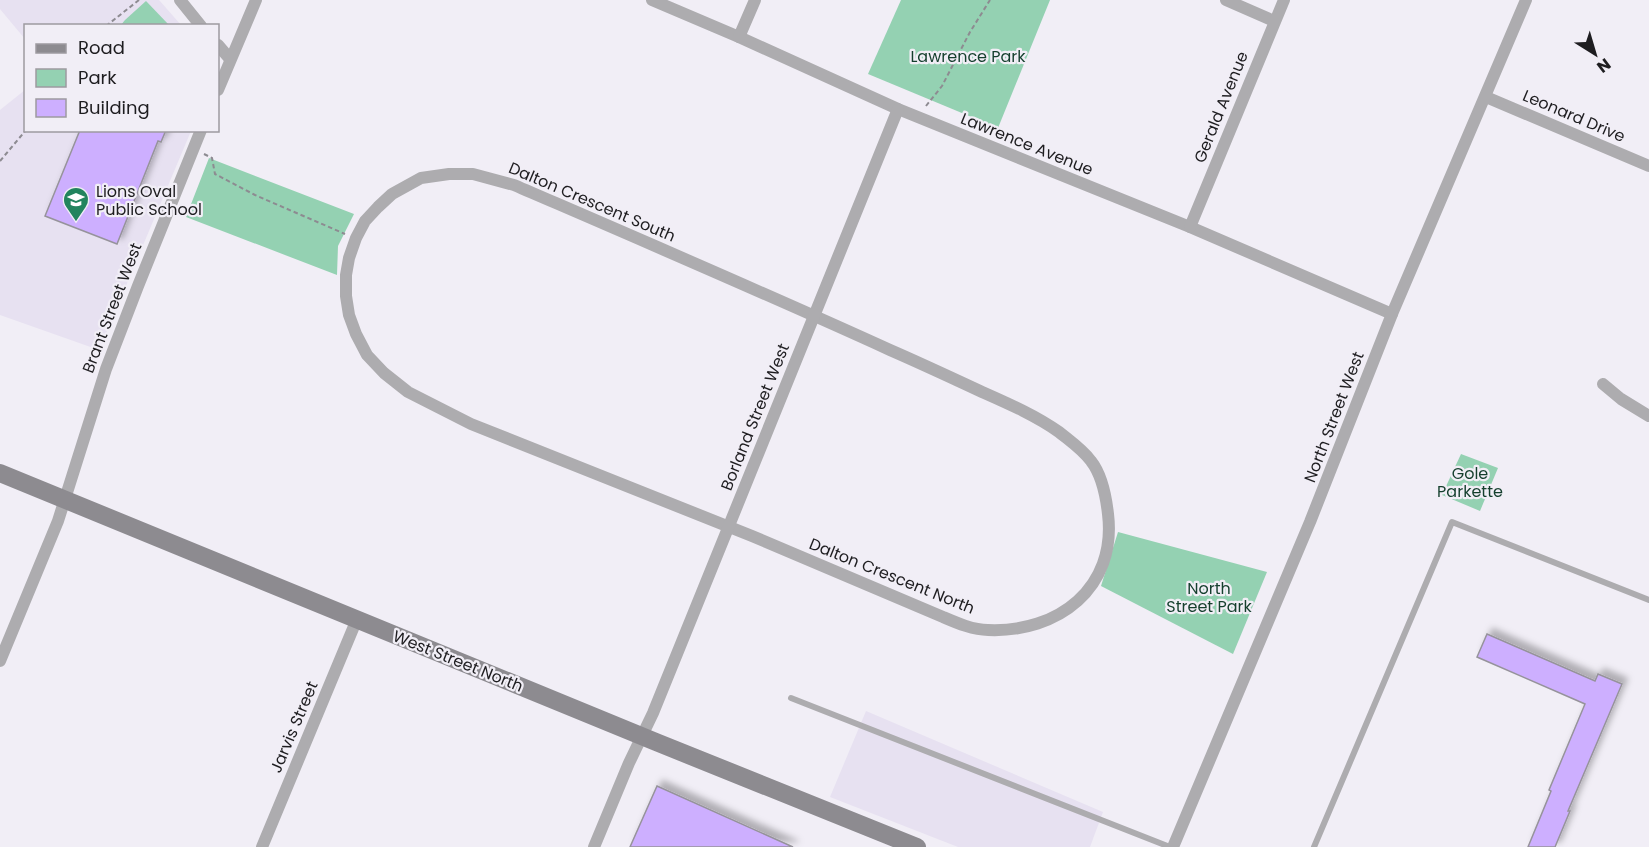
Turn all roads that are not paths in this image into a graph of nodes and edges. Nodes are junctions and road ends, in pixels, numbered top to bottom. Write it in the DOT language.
graph roads {
  1 [pos="180,0"];
  2 [pos="256,0"];
  3 [pos="652,0"];
  4 [pos="755,0"];
  5 [pos="1226,0"];
  6 [pos="1284,0"];
  7 [pos="1526,0"];
  8 [pos="1274,21"];
  9 [pos="199,24"];
  10 [pos="739,37"];
  11 [pos="219,46"];
  12 [pos="230,59"];
  13 [pos="219,87"];
  14 [pos="1486,96"];
  15 [pos="898,109"];
  16 [pos="200,132"];
  17 [pos="1649,166"];
  18 [pos="1190,227"];
  19 [pos="1392,314"];
  20 [pos="814,315"];
  21 [pos="1603,384"];
  22 [pos="1649,416"];
  23 [pos="0,473"];
  24 [pos="64,500"];
  25 [pos="728,526"];
  26 [pos="1649,600"];
  27 [pos="357,619"];
  28 [pos="0,661"];
  29 [pos="791,698"];
  30 [pos="642,736"];
  31 [pos="262,847"];
  32 [pos="594,847"];
  33 [pos="916,847"];
  34 [pos="1171,847"];
  35 [pos="1314,847"];
  1 -- 9 [label="street"];
  2 -- 12 [label="street"];
  3 -- 10 [label="street, Lawrence Avenue"];
  4 -- 10 [label="street"];
  5 -- 8 [label="street"];
  6 -- 8 [label="street, Gerald Avenue"];
  7 -- 14 [label="street, North Street West"];
  8 -- 18 [label="street, Gerald Avenue"];
  10 -- 15 [label="street, Lawrence Avenue"];
  11 -- 12 [label="street"];
  12 -- 13 [label="street"];
  14 -- 17 [label="street, Leonard Drive"];
  14 -- 19 [label="street, North Street West"];
  15 -- 18 [label="street, Lawrence Avenue"];
  15 -- 20 [label="street, Borland Street West"];
  16 -- 24 [label="street, Brant Street West"];
  18 -- 19 [label="street, Lawrence Avenue"];
  19 -- 34 [label="street, North Street West"];
  20 -- 25 [label="street, Borland Street West"];
  20 -- 25 [label="street, Dalton Crescent North"];
  20 -- 25 [label="street, Dalton Crescent South"];
  21 -- 22 [label="street"];
  23 -- 24 [label="main road, West Street North"];
  24 -- 27 [label="main road, West Street North"];
  24 -- 28 [label="street, Brant Street West"];
  25 -- 30 [label="street, Borland Street West"];
  26 -- 35 [label="lane"];
  27 -- 30 [label="main road, West Street North"];
  27 -- 31 [label="street, Jarvis Street"];
  29 -- 34 [label="lane"];
  30 -- 32 [label="street, Borland Street West"];
  30 -- 33 [label="main road, West Street North"];
}
